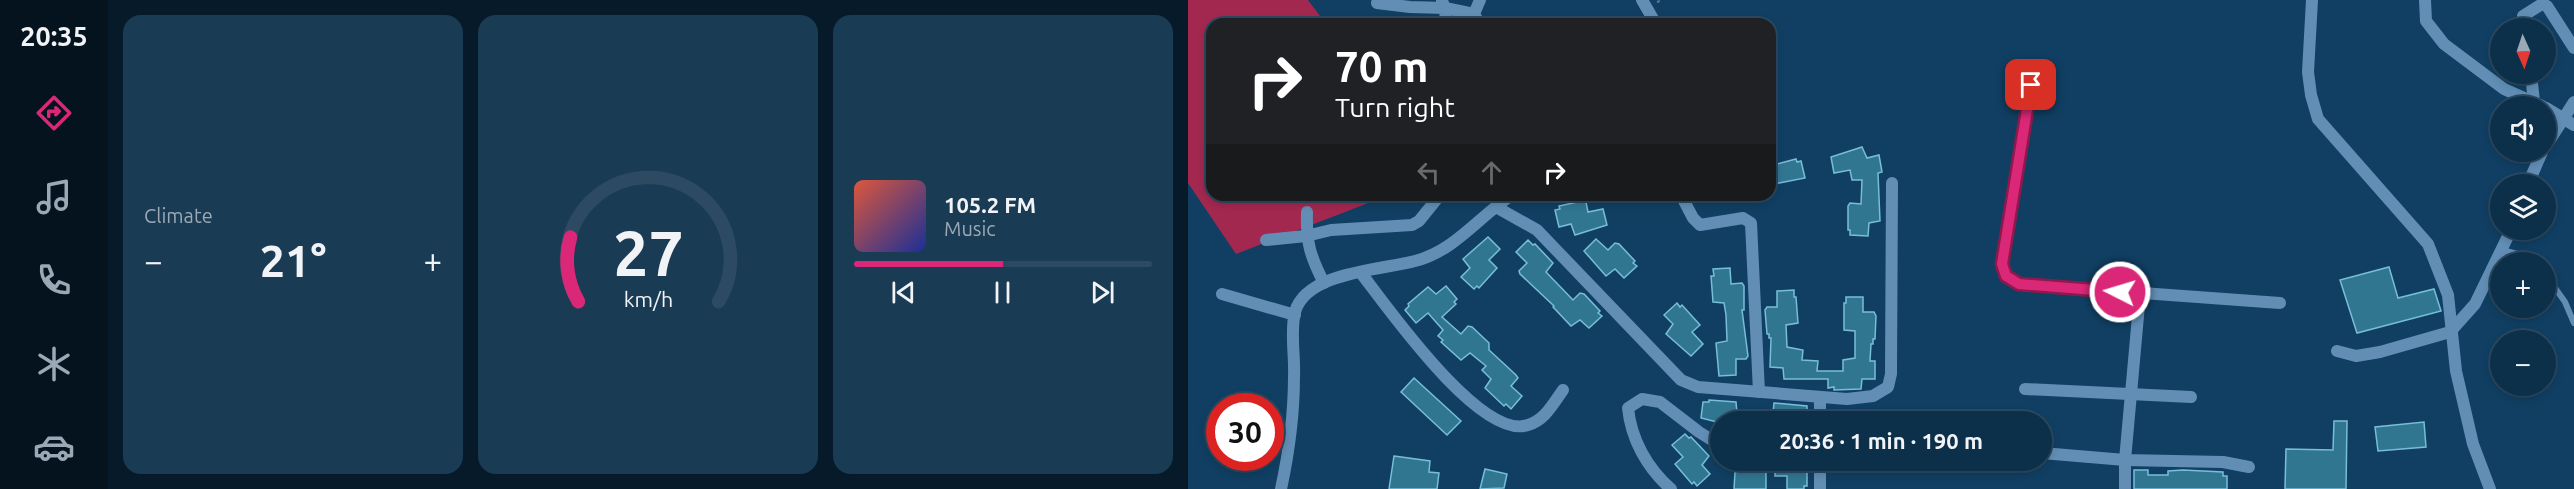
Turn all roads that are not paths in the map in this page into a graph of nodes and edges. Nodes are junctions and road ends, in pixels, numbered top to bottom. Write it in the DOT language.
graph roads {
  1 [pos="1479,0"];
  2 [pos="1642,0"];
  3 [pos="2312,0"];
  4 [pos="2425,0"];
  5 [pos="1377,3"];
  6 [pos="1443,4"];
  7 [pos="2523,16"];
  8 [pos="1475,18"];
  9 [pos="1477,18"];
  10 [pos="1652,18"];
  11 [pos="2574,48"];
  12 [pos="2031,85"];
  13 [pos="2519,96"];
  14 [pos="2574,102"];
  15 [pos="2556,114"];
  16 [pos="2563,117"];
  17 [pos="2574,125"];
  18 [pos="2556,129"];
  19 [pos="1892,183"];
  20 [pos="1435,201"];
  21 [pos="1504,201"];
  22 [pos="1685,201"];
  23 [pos="1496,207"];
  24 [pos="1307,212"];
  25 [pos="1306,236"];
  26 [pos="1266,240"];
  27 [pos="2506,240"];
  28 [pos="2502,250"];
  29 [pos="2510,252"];
  30 [pos="1361,273"];
  31 [pos="1324,283"];
  32 [pos="2556,289"];
  33 [pos="1222,294"];
  34 [pos="2140,294"];
  35 [pos="2280,303"];
  36 [pos="1295,315"];
  37 [pos="2574,323"];
  38 [pos="2450,332"];
  39 [pos="2337,351"];
  40 [pos="2025,389"];
  41 [pos="1563,390"];
  42 [pos="1759,392"];
  43 [pos="2131,394"];
  44 [pos="1820,397"];
  45 [pos="2191,397"];
  46 [pos="1820,411"];
  47 [pos="1710,439"];
  48 [pos="2052,454"];
  49 [pos="2125,460"];
  50 [pos="2249,467"];
  51 [pos="1820,471"];
  52 [pos="1281,489"];
  53 [pos="1671,489"];
  54 [pos="1820,489"];
  55 [pos="2125,489"];
  56 [pos="2490,489"];
  1 -- 9 [label="street"];
  2 -- 10 [label="street"];
  3 -- 38 [label="street"];
  4 -- 13 [label="street"];
  5 -- 6 [label="street"];
  6 -- 8 [label="street"];
  7 -- 11 [label="street"];
  12 -- 34 [label="street"];
  14 -- 16 [label="street"];
  15 -- 16 [label="street"];
  16 -- 17 [label="street"];
  16 -- 18 [label="street"];
  19 -- 44 [label="street"];
  20 -- 25 [label="street"];
  21 -- 23 [label="street"];
  22 -- 42 [label="street"];
  23 -- 30 [label="street"];
  23 -- 42 [label="street"];
  24 -- 25 [label="street"];
  25 -- 26 [label="street"];
  25 -- 31 [label="street"];
  27 -- 28 [label="street"];
  28 -- 29 [label="lane"];
  28 -- 38 [label="street"];
  30 -- 31 [label="street"];
  30 -- 41 [label="street"];
  31 -- 36 [label="street"];
  32 -- 37 [label="lane"];
  33 -- 36 [label="street"];
  34 -- 35 [label="street"];
  34 -- 43 [label="street"];
  36 -- 52 [label="street"];
  38 -- 39 [label="street"];
  38 -- 56 [label="street"];
  40 -- 43 [label="street"];
  42 -- 44 [label="street"];
  43 -- 45 [label="street"];
  43 -- 49 [label="street"];
  44 -- 46 [label="street"];
  47 -- 53 [label="street"];
  48 -- 49 [label="street"];
  49 -- 50 [label="street"];
  49 -- 55 [label="street"];
  51 -- 54 [label="street"];
}
